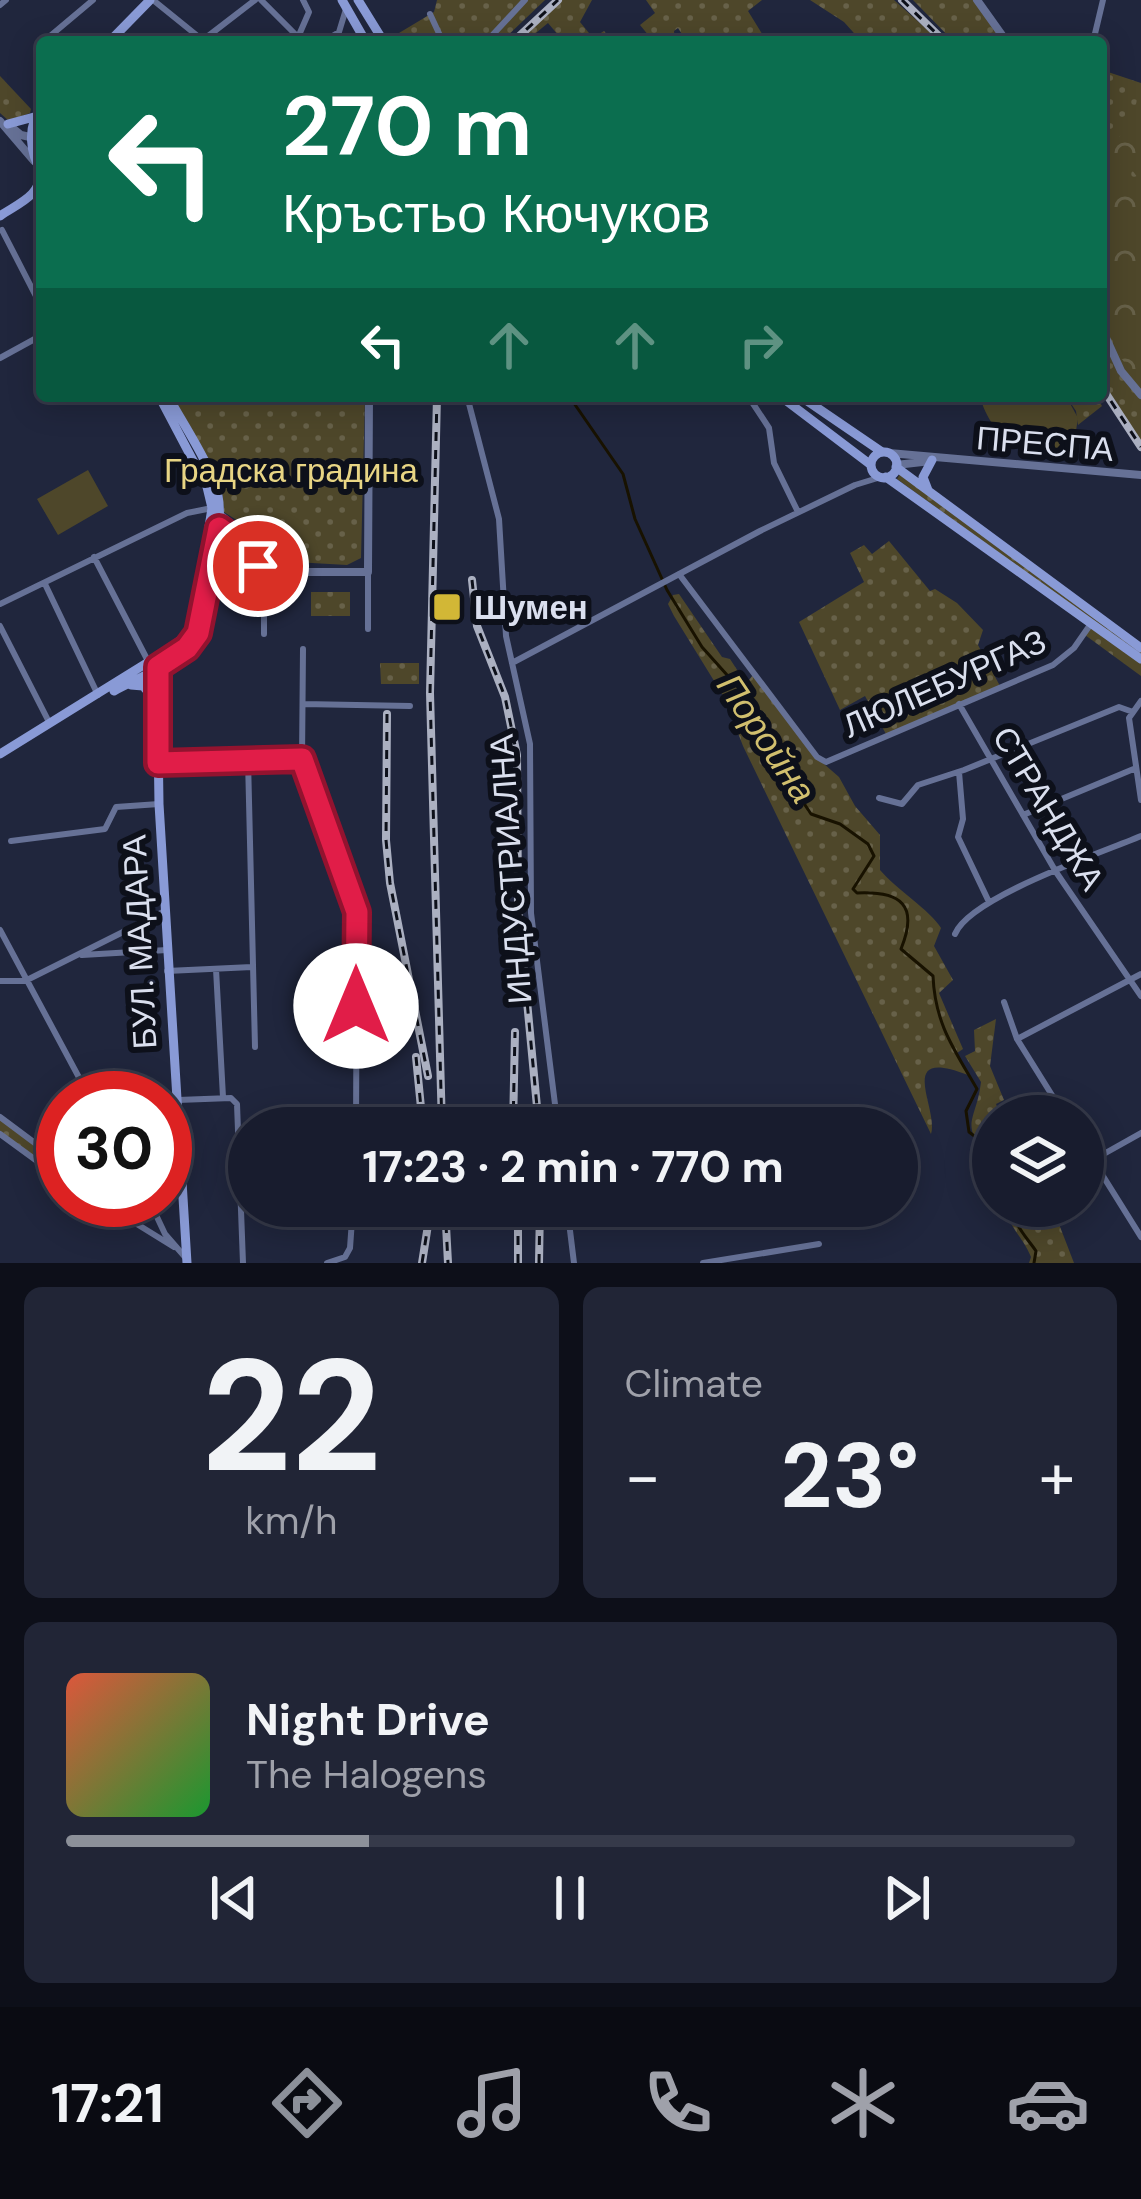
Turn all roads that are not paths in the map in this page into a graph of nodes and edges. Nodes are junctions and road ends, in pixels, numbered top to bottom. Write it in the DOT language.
graph roads {
  1 [pos="93,0"];
  2 [pos="152,0"];
  3 [pos="258,0"];
  4 [pos="303,0"];
  5 [pos="358,0"];
  6 [pos="525,0"];
  7 [pos="977,0"];
  8 [pos="1103,0"];
  9 [pos="344,4"];
  10 [pos="430,14"];
  11 [pos="50,36"];
  12 [pos="115,36"];
  13 [pos="198,36"];
  14 [pos="211,36"];
  15 [pos="297,36"];
  16 [pos="301,36"];
  17 [pos="333,36"];
  18 [pos="363,36"];
  19 [pos="380,36"];
  20 [pos="440,36"];
  21 [pos="492,36"];
  22 [pos="1003,36"];
  23 [pos="1094,36"];
  24 [pos="36,112"];
  25 [pos="3,120"];
  26 [pos="36,141"];
  27 [pos="36,164"];
  28 [pos="36,189"];
  29 [pos="36,197"];
  30 [pos="0,216"];
  31 [pos="2,230"];
  32 [pos="36,296"];
  33 [pos="36,337"];
  34 [pos="1107,343"];
  35 [pos="1,356"];
  36 [pos="1141,395"];
  37 [pos="167,402"];
  38 [pos="369,402"];
  39 [pos="469,402"];
  40 [pos="752,402"];
  41 [pos="788,402"];
  42 [pos="809,402"];
  43 [pos="886,453"];
  44 [pos="938,459"];
  45 [pos="871,466"];
  46 [pos="896,466"];
  47 [pos="1141,475"];
  48 [pos="883,477"];
  49 [pos="856,484"];
  50 [pos="931,495"];
  51 [pos="798,512"];
  52 [pos="215,518"];
  53 [pos="94,557"];
  54 [pos="368,572"];
  55 [pos="264,573"];
  56 [pos="675,576"];
  57 [pos="44,583"];
  58 [pos="0,604"];
  59 [pos="1091,623"];
  60 [pos="0,626"];
  61 [pos="368,629"];
  62 [pos="265,634"];
  63 [pos="4,645"];
  64 [pos="1141,648"];
  65 [pos="303,649"];
  66 [pos="1141,659"];
  67 [pos="512,663"];
  68 [pos="153,664"];
  69 [pos="120,688"];
  70 [pos="98,694"];
  71 [pos="151,695"];
  72 [pos="1141,701"];
  73 [pos="303,704"];
  74 [pos="958,704"];
  75 [pos="410,706"];
  76 [pos="71,712"];
  77 [pos="1133,712"];
  78 [pos="50,724"];
  79 [pos="0,754"];
  80 [pos="302,759"];
  81 [pos="248,760"];
  82 [pos="991,760"];
  83 [pos="158,763"];
  84 [pos="1136,768"];
  85 [pos="959,772"];
  86 [pos="879,798"];
  87 [pos="1141,800"];
  88 [pos="159,804"];
  89 [pos="1023,815"];
  90 [pos="1141,836"];
  91 [pos="11,841"];
  92 [pos="1056,872"];
  93 [pos="989,902"];
  94 [pos="165,911"];
  95 [pos="0,929"];
  96 [pos="955,934"];
  97 [pos="166,950"];
  98 [pos="79,955"];
  99 [pos="252,967"];
  100 [pos="216,969"];
  101 [pos="167,971"];
  102 [pos="1141,974"];
  103 [pos="1131,980"];
  104 [pos="0,981"];
  105 [pos="25,981"];
  106 [pos="1141,996"];
  107 [pos="1004,1002"];
  108 [pos="1017,1039"];
  109 [pos="255,1047"];
  110 [pos="75,1071"];
  111 [pos="173,1071"];
  112 [pos="1052,1095"];
  113 [pos="223,1097"];
  114 [pos="192,1099"];
  115 [pos="356,1107"];
  116 [pos="555,1107"];
  117 [pos="1,1125"];
  118 [pos="1141,1133"];
  119 [pos="36,1147"];
  120 [pos="1104,1154"];
  121 [pos="36,1156"];
  122 [pos="1104,1178"];
  123 [pos="143,1227"];
  124 [pos="163,1227"];
  125 [pos="184,1227"];
  126 [pos="352,1227"];
  127 [pos="570,1227"];
  128 [pos="1140,1236"];
  129 [pos="819,1244"];
  130 [pos="174,1247"];
  131 [pos="186,1260"];
  132 [pos="332,1262"];
  133 [pos="243,1263"];
  134 [pos="574,1263"];
  135 [pos="703,1263"];
  1 -- 11 [label="street"];
  2 -- 12 [label="main road"];
  2 -- 13 [label="street"];
  3 -- 14 [label="street"];
  3 -- 15 [label="street"];
  4 -- 16 [label="street"];
  5 -- 19 [label="main road"];
  6 -- 21 [label="street"];
  7 -- 22 [label="street"];
  8 -- 23 [label="street"];
  9 -- 17 [label="street"];
  9 -- 18 [label="main road"];
  10 -- 20 [label="street"];
  24 -- 25 [label="main road"];
  25 -- 26 [label="street"];
  25 -- 27 [label="street"];
  28 -- 30 [label="main road"];
  29 -- 30 [label="main road"];
  31 -- 32 [label="street"];
  33 -- 35 [label="street"];
  34 -- 36 [label="street"];
  37 -- 52 [label="main road"];
  38 -- 54 [label="street"];
  39 -- 67 [label="street, ИНДУСТРИАЛНА"];
  40 -- 51 [label="street"];
  41 -- 45 [label="main road"];
  42 -- 43 [label="main road"];
  43 -- 44 [label="street"];
  43 -- 45 [label="main road"];
  43 -- 46 [label="main road"];
  44 -- 46 [label="street"];
  44 -- 47 [label="street, ПРЕСПА"];
  44 -- 50 [label="main road"];
  45 -- 48 [label="main road"];
  45 -- 49 [label="street"];
  46 -- 48 [label="main road"];
  46 -- 50 [label="main road"];
  48 -- 49 [label="street"];
  48 -- 59 [label="main road"];
  49 -- 51 [label="street"];
  50 -- 64 [label="main road"];
  51 -- 56 [label="street"];
  52 -- 53 [label="street"];
  52 -- 55 [label="street"];
  52 -- 68 [label="main road"];
  53 -- 57 [label="street"];
  53 -- 68 [label="street"];
  54 -- 55 [label="street"];
  54 -- 61 [label="street"];
  55 -- 62 [label="street"];
  56 -- 67 [label="street"];
  56 -- 74 [label="street, ЛЮЛЕБУРГАЗ"];
  57 -- 58 [label="street"];
  57 -- 70 [label="street"];
  59 -- 66 [label="main road"];
  59 -- 74 [label="street, ЛЮЛЕБУРГАЗ"];
  60 -- 63 [label="street"];
  63 -- 78 [label="street"];
  65 -- 73 [label="street"];
  67 -- 116 [label="street, ИНДУСТРИАЛНА"];
  68 -- 69 [label="main road"];
  68 -- 70 [label="main road"];
  68 -- 71 [label="main road, БУЛ. МАДАРА"];
  68 -- 83 [label="main road, БУЛ. МАДАРА"];
  69 -- 71 [label="main road"];
  69 -- 76 [label="main road"];
  70 -- 76 [label="main road"];
  71 -- 83 [label="main road, БУЛ. МАДАРА"];
  72 -- 77 [label="street"];
  73 -- 75 [label="street"];
  73 -- 80 [label="street"];
  74 -- 82 [label="street, СТРАНДЖА"];
  76 -- 78 [label="main road"];
  77 -- 82 [label="street"];
  77 -- 84 [label="street"];
  78 -- 79 [label="main road"];
  80 -- 81 [label="street"];
  80 -- 115 [label="street"];
  81 -- 83 [label="street"];
  81 -- 99 [label="street"];
  82 -- 85 [label="street"];
  82 -- 89 [label="street, СТРАНДЖА"];
  83 -- 88 [label="main road, БУЛ. МАДАРА"];
  84 -- 87 [label="street"];
  84 -- 89 [label="street"];
  85 -- 86 [label="street"];
  85 -- 93 [label="street"];
  88 -- 91 [label="street"];
  88 -- 94 [label="main road, БУЛ. МАДАРА"];
  89 -- 92 [label="street, СТРАНДЖА"];
  90 -- 92 [label="street"];
  92 -- 93 [label="street"];
  92 -- 103 [label="street, СТРАНДЖА"];
  93 -- 96 [label="street"];
  94 -- 97 [label="main road, БУЛ. МАДАРА"];
  94 -- 98 [label="street"];
  95 -- 105 [label="street"];
  97 -- 98 [label="street"];
  97 -- 101 [label="main road, БУЛ. МАДАРА"];
  98 -- 105 [label="street"];
  99 -- 100 [label="street"];
  99 -- 109 [label="street"];
  100 -- 101 [label="street"];
  100 -- 113 [label="street"];
  101 -- 111 [label="main road, БУЛ. МАДАРА"];
  102 -- 103 [label="street"];
  103 -- 106 [label="street, СТРАНДЖА"];
  103 -- 108 [label="street"];
  104 -- 105 [label="street"];
  105 -- 110 [label="street"];
  107 -- 108 [label="street"];
  108 -- 112 [label="street"];
  113 -- 114 [label="street"];
  113 -- 133 [label="street"];
  117 -- 119 [label="street"];
  117 -- 121 [label="street"];
  118 -- 120 [label="street"];
  122 -- 128 [label="street"];
  123 -- 130 [label="street"];
  124 -- 130 [label="street"];
  125 -- 131 [label="main road, БУЛ. МАДАРА"];
  126 -- 132 [label="street"];
  127 -- 134 [label="street"];
  129 -- 135 [label="street"];
  130 -- 131 [label="street"];
}
